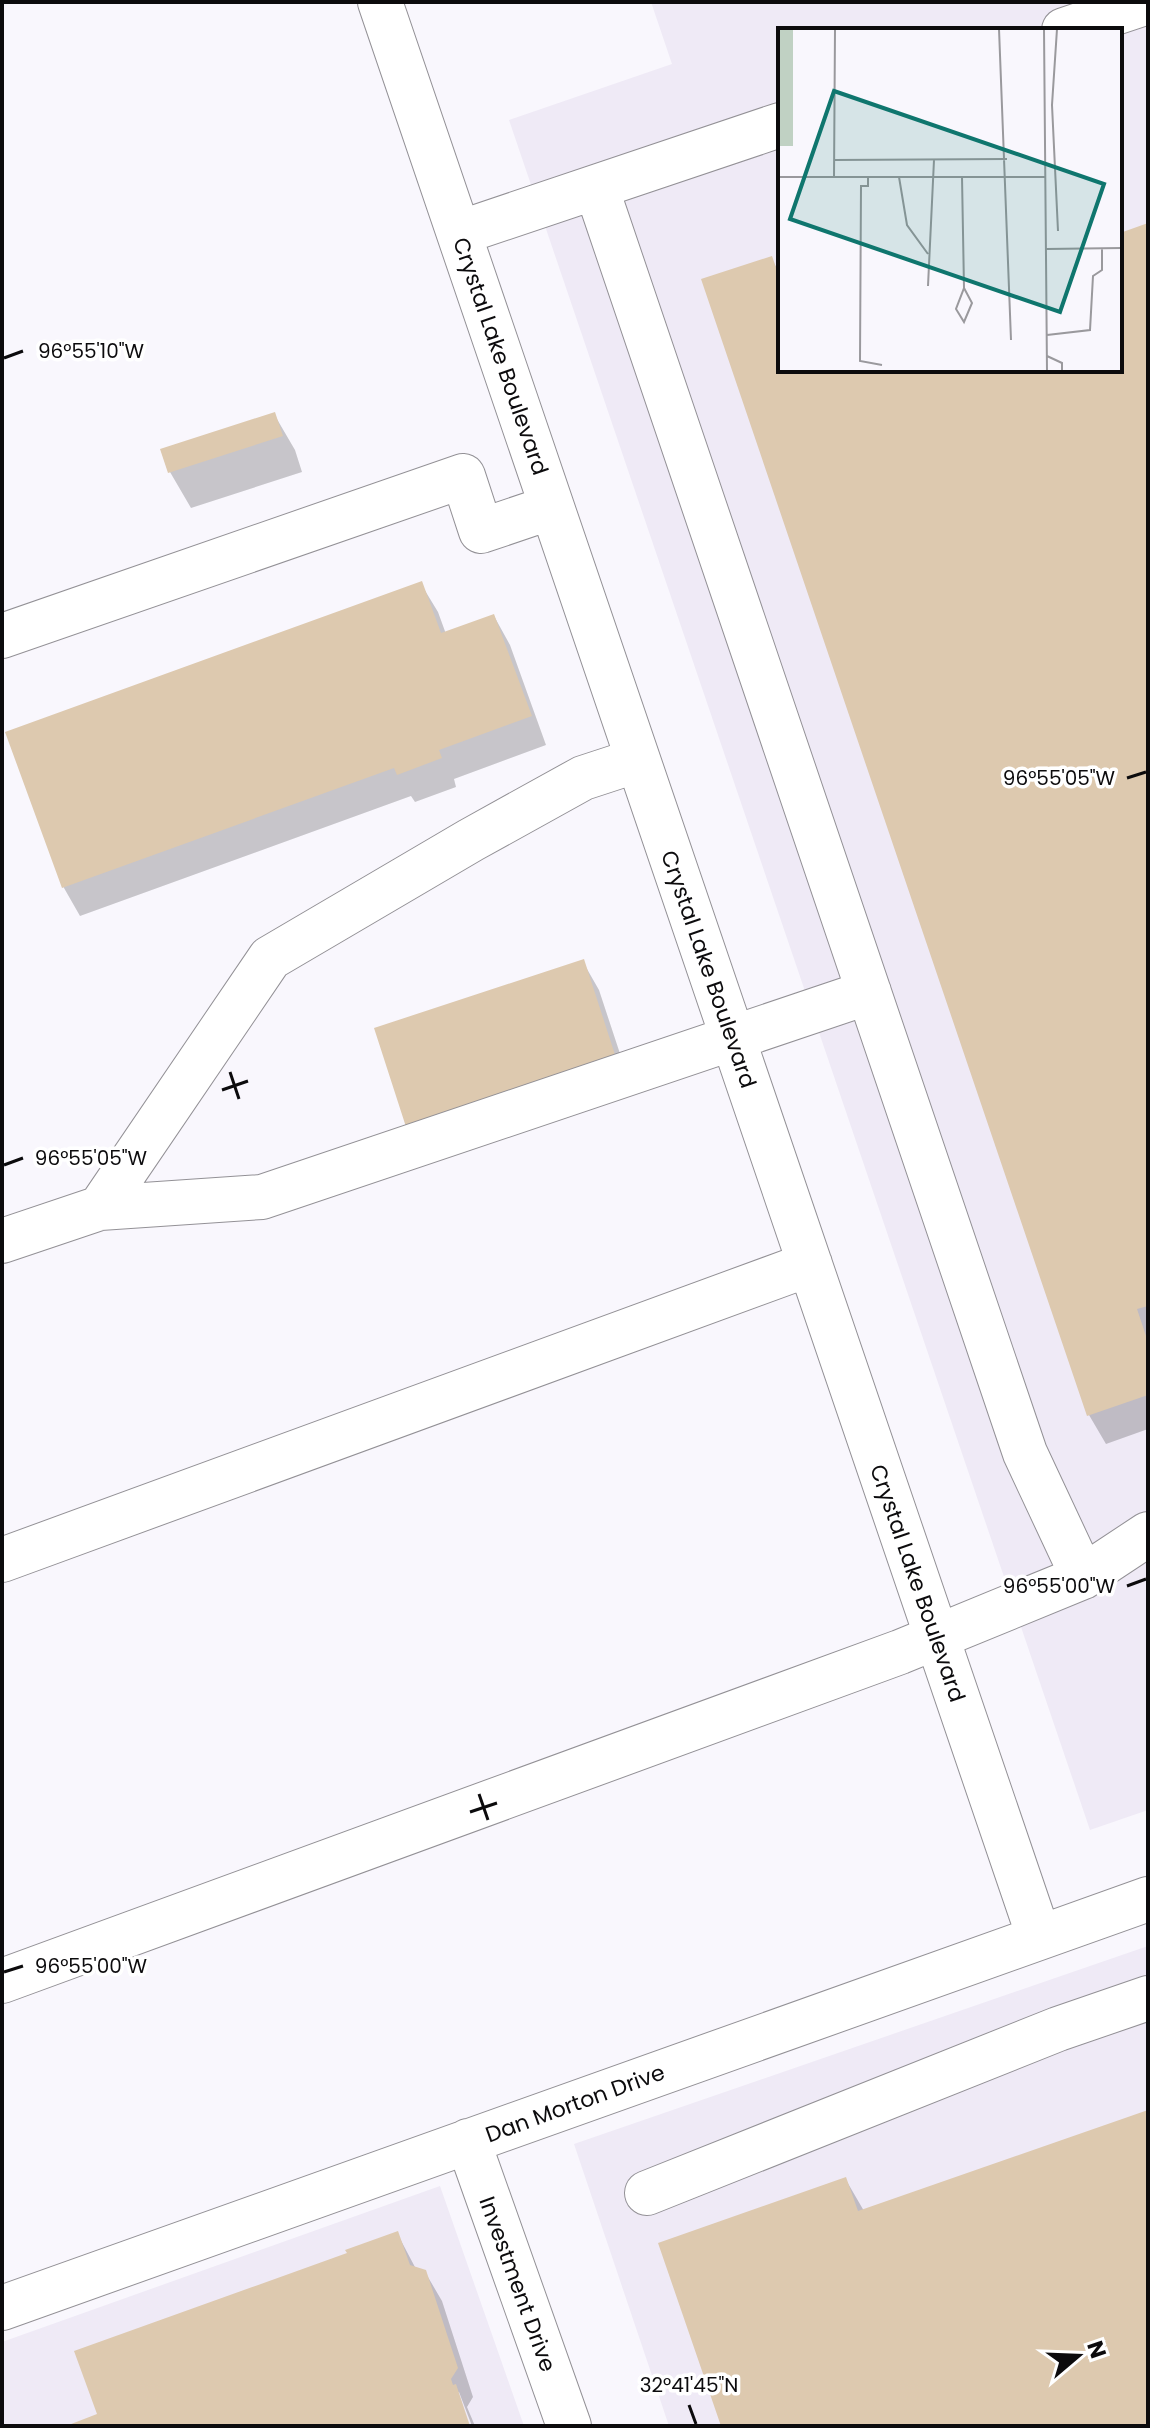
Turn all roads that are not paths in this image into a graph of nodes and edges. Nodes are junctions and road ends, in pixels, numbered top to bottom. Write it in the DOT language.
graph roads {
  1 [pos="380,2"];
  2 [pos="1148,2"];
  3 [pos="1070,28"];
  4 [pos="778,126"];
  5 [pos="596,187"];
  6 [pos="459,233"];
  7 [pos="552,507"];
  8 [pos="2,636"];
  9 [pos="638,760"];
  10 [pos="869,992"];
  11 [pos="733,1039"];
  12 [pos="100,1208"];
  13 [pos="2,1241"];
  14 [pos="810,1264"];
  15 [pos="1148,1534"];
  16 [pos="2,1560"];
  17 [pos="1083,1577"];
  18 [pos="937,1637"];
  19 [pos="1148,1899"];
  20 [pos="1039,1937"];
  21 [pos="2,1981"];
  22 [pos="1148,1998"];
  23 [pos="468,2141"];
  24 [pos="647,2193"];
  25 [pos="2,2308"];
  26 [pos="569,2426"];
  1 -- 6 [label="street, Crystal Lake Boulevard"];
  2 -- 3 [label="street"];
  4 -- 5 [label="street"];
  5 -- 6 [label="street"];
  5 -- 10 [label="street"];
  6 -- 7 [label="street, Crystal Lake Boulevard"];
  7 -- 8 [label="street"];
  7 -- 9 [label="street, Crystal Lake Boulevard"];
  9 -- 11 [label="street, Crystal Lake Boulevard"];
  9 -- 12 [label="street"];
  10 -- 11 [label="street"];
  10 -- 17 [label="street"];
  11 -- 12 [label="street"];
  11 -- 14 [label="street, Crystal Lake Boulevard"];
  12 -- 13 [label="street"];
  14 -- 16 [label="street"];
  14 -- 18 [label="street, Crystal Lake Boulevard"];
  15 -- 17 [label="street"];
  17 -- 18 [label="street"];
  18 -- 20 [label="street, Crystal Lake Boulevard"];
  18 -- 21 [label="street"];
  19 -- 20 [label="street, Dan Morton Drive"];
  20 -- 23 [label="street, Dan Morton Drive"];
  22 -- 24 [label="street"];
  23 -- 25 [label="street, Dan Morton Drive"];
  23 -- 26 [label="street, Investment Drive"];
}
